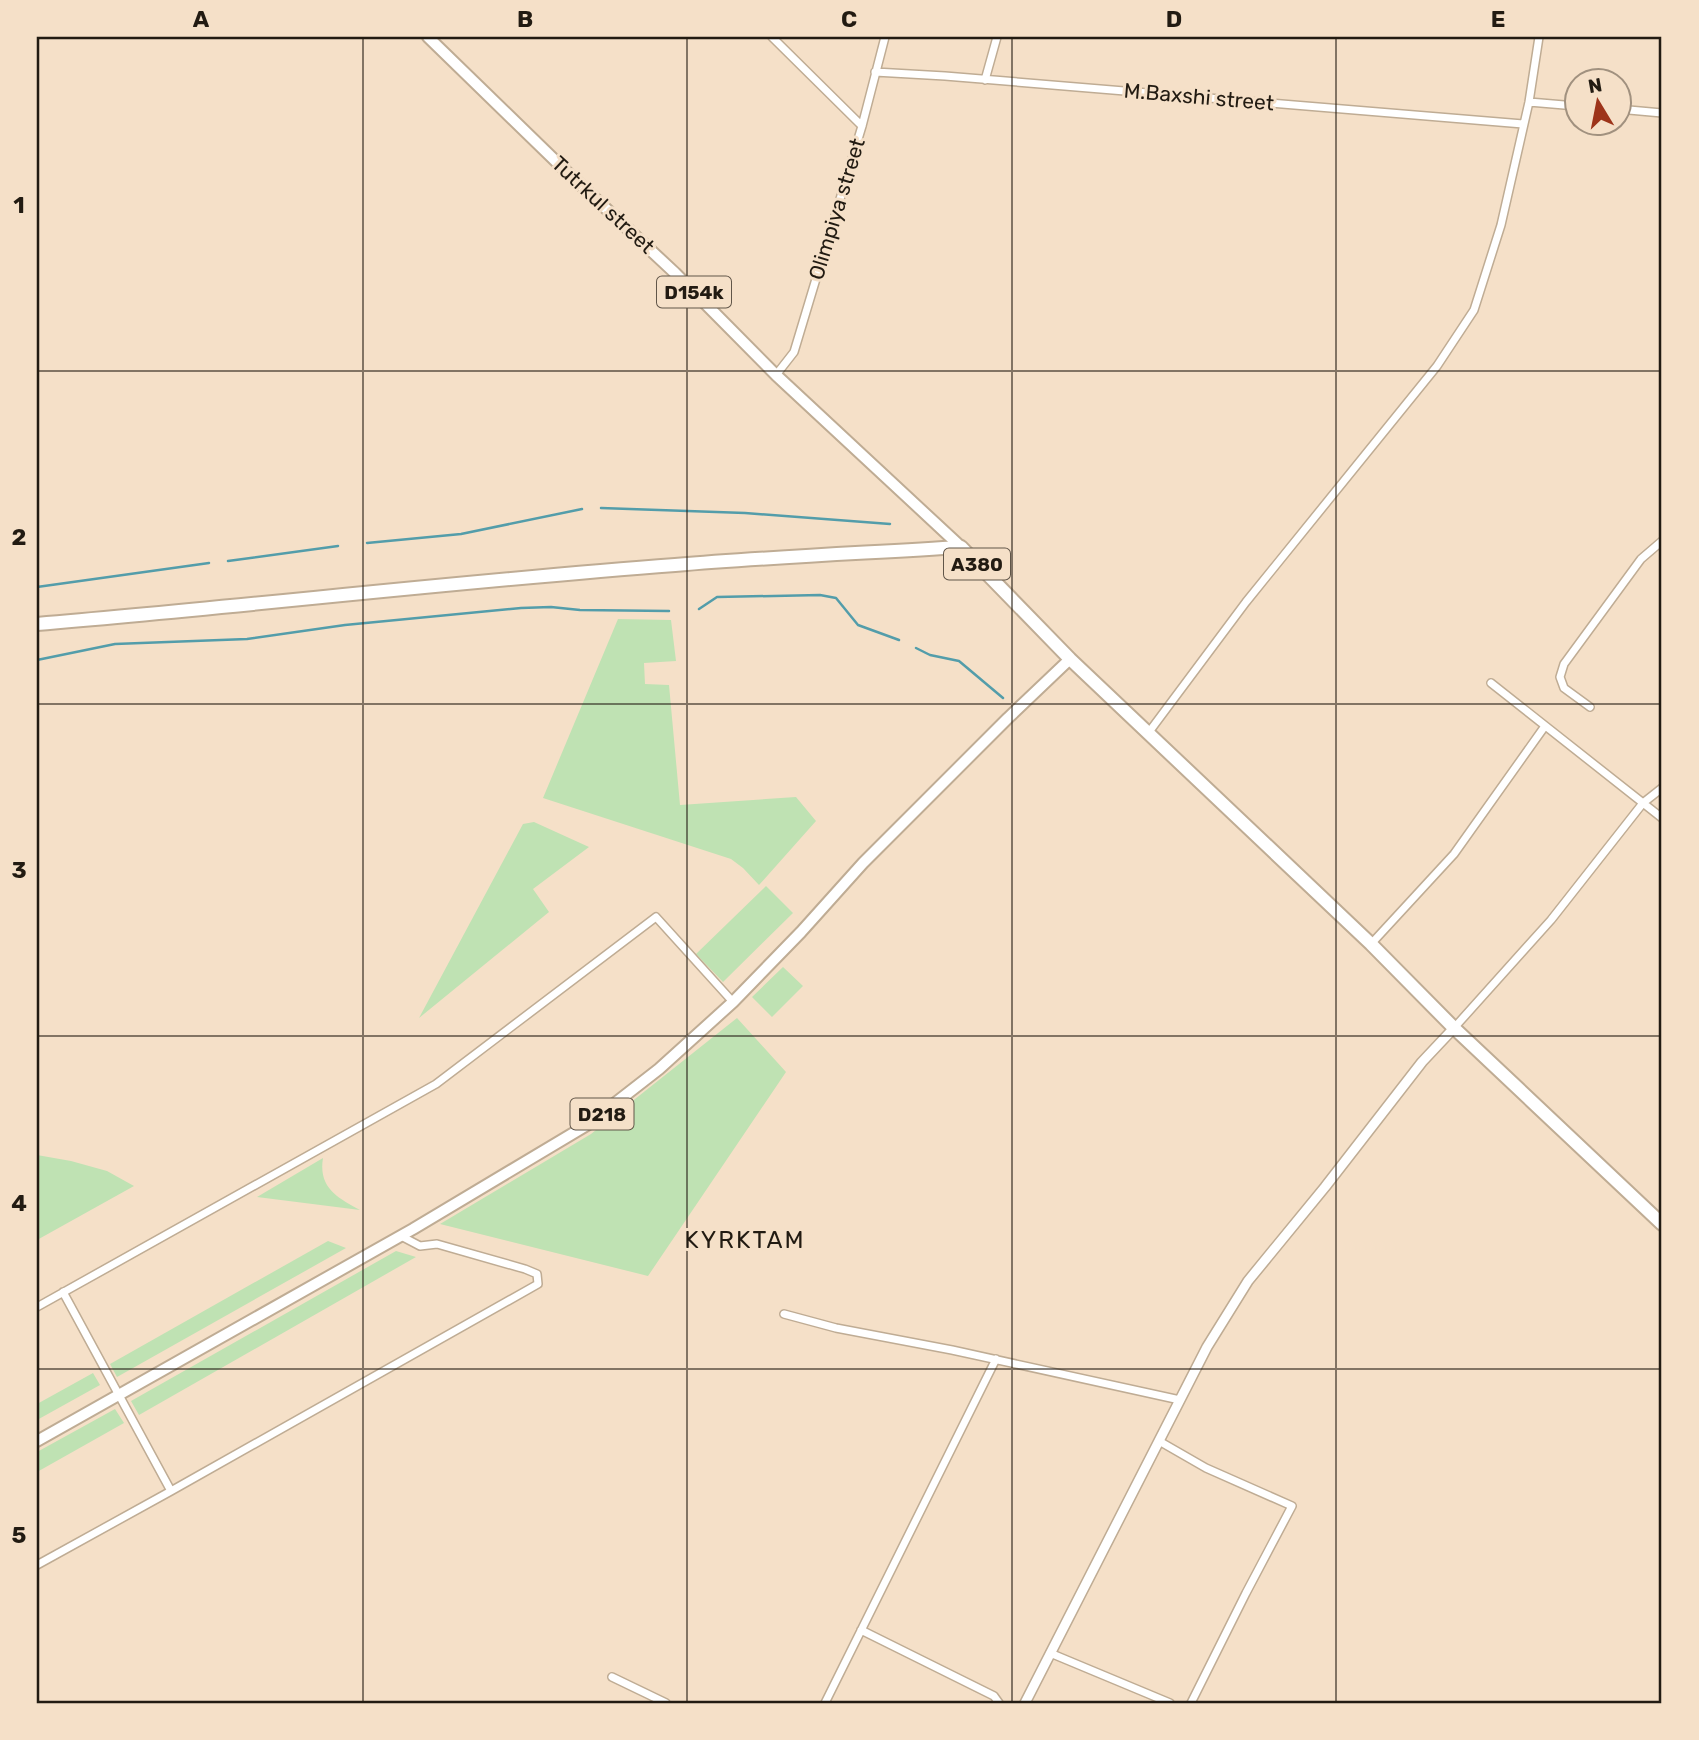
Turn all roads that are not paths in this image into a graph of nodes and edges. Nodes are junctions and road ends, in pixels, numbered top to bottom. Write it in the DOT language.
graph roads {
  1 [pos="428,37"];
  2 [pos="772,37"];
  3 [pos="885,37"];
  4 [pos="997,37"];
  5 [pos="1539,37"];
  6 [pos="875,72"];
  7 [pos="985,80"];
  8 [pos="1529,102"];
  9 [pos="1562,105"];
  10 [pos="1632,110"];
  11 [pos="1662,113"];
  12 [pos="1523,124"];
  13 [pos="862,126"];
  14 [pos="776,375"];
  15 [pos="1662,541"];
  16 [pos="961,547"];
  17 [pos="37,624"];
  18 [pos="1070,659"];
  19 [pos="1491,683"];
  20 [pos="1590,707"];
  21 [pos="1545,726"];
  22 [pos="1149,732"];
  23 [pos="1662,788"];
  24 [pos="1643,803"];
  25 [pos="1662,818"];
  26 [pos="1371,944"];
  27 [pos="733,1002"];
  28 [pos="1454,1028"];
  29 [pos="1662,1223"];
  30 [pos="401,1236"];
  31 [pos="63,1292"];
  32 [pos="37,1307"];
  33 [pos="784,1314"];
  34 [pos="996,1359"];
  35 [pos="118,1395"];
  36 [pos="1180,1400"];
  37 [pos="37,1441"];
  38 [pos="1159,1441"];
  39 [pos="171,1491"];
  40 [pos="37,1565"];
  41 [pos="861,1630"];
  42 [pos="1051,1654"];
  43 [pos="612,1677"];
  44 [pos="661,1702"];
  45 [pos="825,1703"];
  46 [pos="999,1703"];
  47 [pos="1025,1703"];
  48 [pos="1170,1703"];
  49 [pos="1191,1703"];
  1 -- 14 [label="main road, Tutrkul street / D154k"];
  2 -- 13 [label="street"];
  3 -- 6 [label="street, Olimpiya street"];
  4 -- 7 [label="street"];
  5 -- 8 [label="street"];
  6 -- 7 [label="street, M.Baxshi street"];
  6 -- 13 [label="street, Olimpiya street"];
  7 -- 12 [label="street, M.Baxshi street"];
  8 -- 9 [label="street"];
  8 -- 12 [label="street"];
  10 -- 11 [label="street"];
  12 -- 22 [label="street"];
  13 -- 14 [label="street, Olimpiya street"];
  14 -- 16 [label="main road, Tutrkul street / D154k"];
  15 -- 20 [label="street"];
  16 -- 17 [label="highway, A380"];
  16 -- 18 [label="highway, A380"];
  18 -- 22 [label="highway, A380"];
  18 -- 27 [label="main road, D218"];
  19 -- 21 [label="street"];
  21 -- 24 [label="street"];
  21 -- 26 [label="street"];
  22 -- 26 [label="highway, A380"];
  23 -- 24 [label="street"];
  24 -- 25 [label="street"];
  24 -- 28 [label="street"];
  26 -- 28 [label="highway, A380"];
  27 -- 30 [label="main road, D218"];
  27 -- 31 [label="street"];
  28 -- 29 [label="highway, A380"];
  28 -- 36 [label="street"];
  30 -- 35 [label="main road, D218"];
  30 -- 39 [label="street"];
  31 -- 32 [label="street"];
  31 -- 35 [label="street"];
  33 -- 34 [label="street"];
  34 -- 36 [label="street"];
  34 -- 41 [label="street"];
  35 -- 37 [label="main road, D218"];
  35 -- 39 [label="street"];
  36 -- 38 [label="street"];
  38 -- 42 [label="street"];
  38 -- 49 [label="street"];
  39 -- 40 [label="street"];
  41 -- 45 [label="street"];
  41 -- 46 [label="street"];
  42 -- 47 [label="street"];
  42 -- 48 [label="street"];
  43 -- 44 [label="street"];
}
